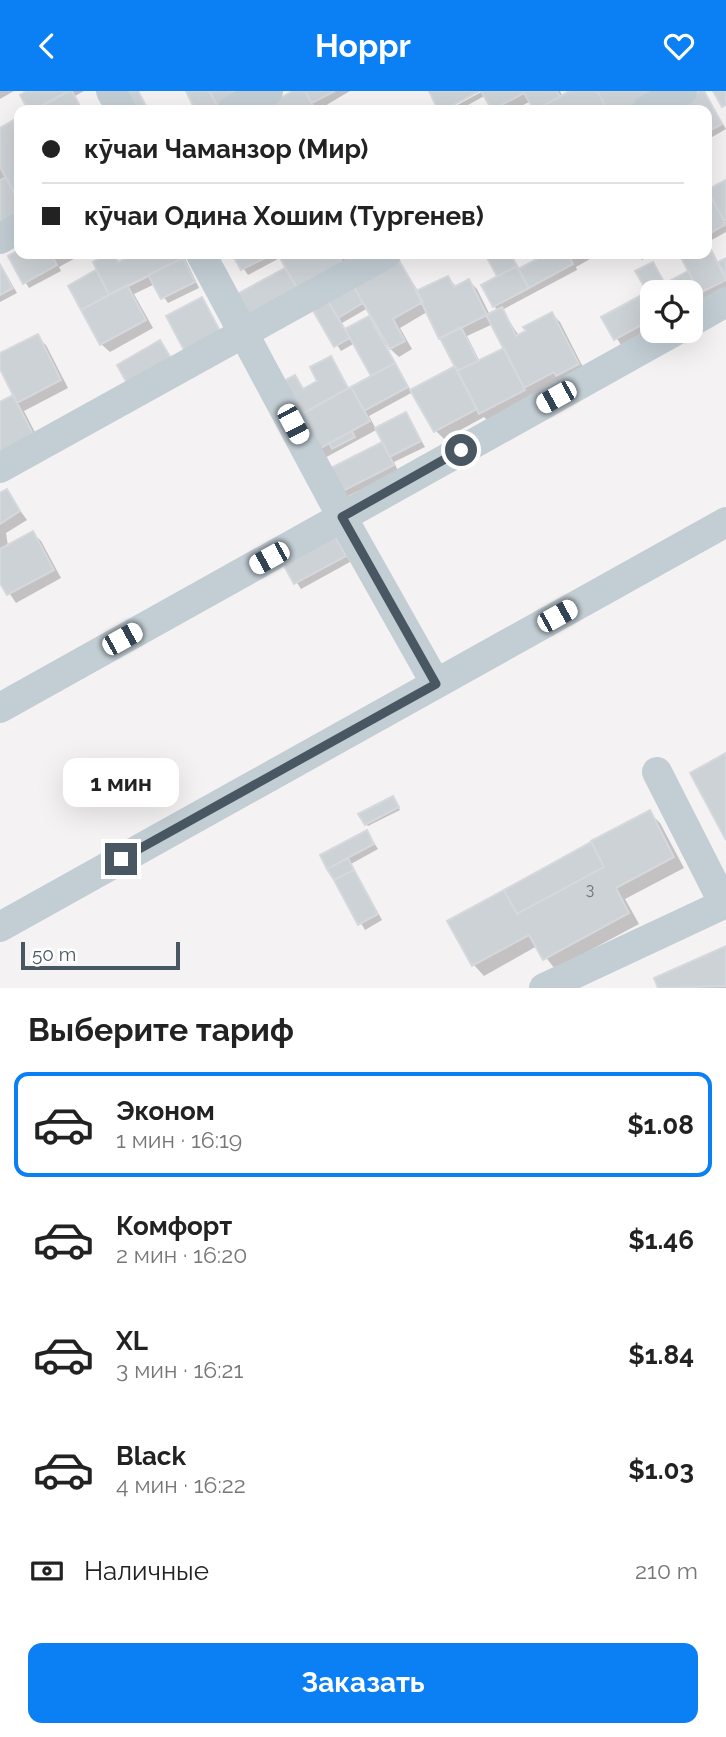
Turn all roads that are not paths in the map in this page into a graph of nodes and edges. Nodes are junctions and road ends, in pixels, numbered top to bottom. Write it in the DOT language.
graph roads {
  1 [pos="268,91"];
  2 [pos="682,91"];
  3 [pos="242,105"];
  4 [pos="656,105"];
  5 [pos="204,259"];
  6 [pos="377,259"];
  7 [pos="726,302"];
  8 [pos="703,315"];
  9 [pos="245,331"];
  10 [pos="654,343"];
  11 [pos="0,468"];
  12 [pos="342,517"];
  13 [pos="726,523"];
  14 [pos="436,684"];
  15 [pos="0,708"];
  16 [pos="656,772"];
  17 [pos="725,904"];
  18 [pos="0,927"];
  19 [pos="544,988"];
  1 -- 3 [label="street"];
  2 -- 4 [label="street"];
  5 -- 9 [label="street"];
  6 -- 9 [label="street"];
  7 -- 8 [label="street"];
  9 -- 11 [label="street"];
  9 -- 12 [label="street"];
  10 -- 12 [label="street"];
  12 -- 14 [label="street"];
  12 -- 15 [label="street"];
  13 -- 14 [label="street"];
  14 -- 18 [label="street"];
  16 -- 17 [label="street"];
  17 -- 19 [label="street"];
}
